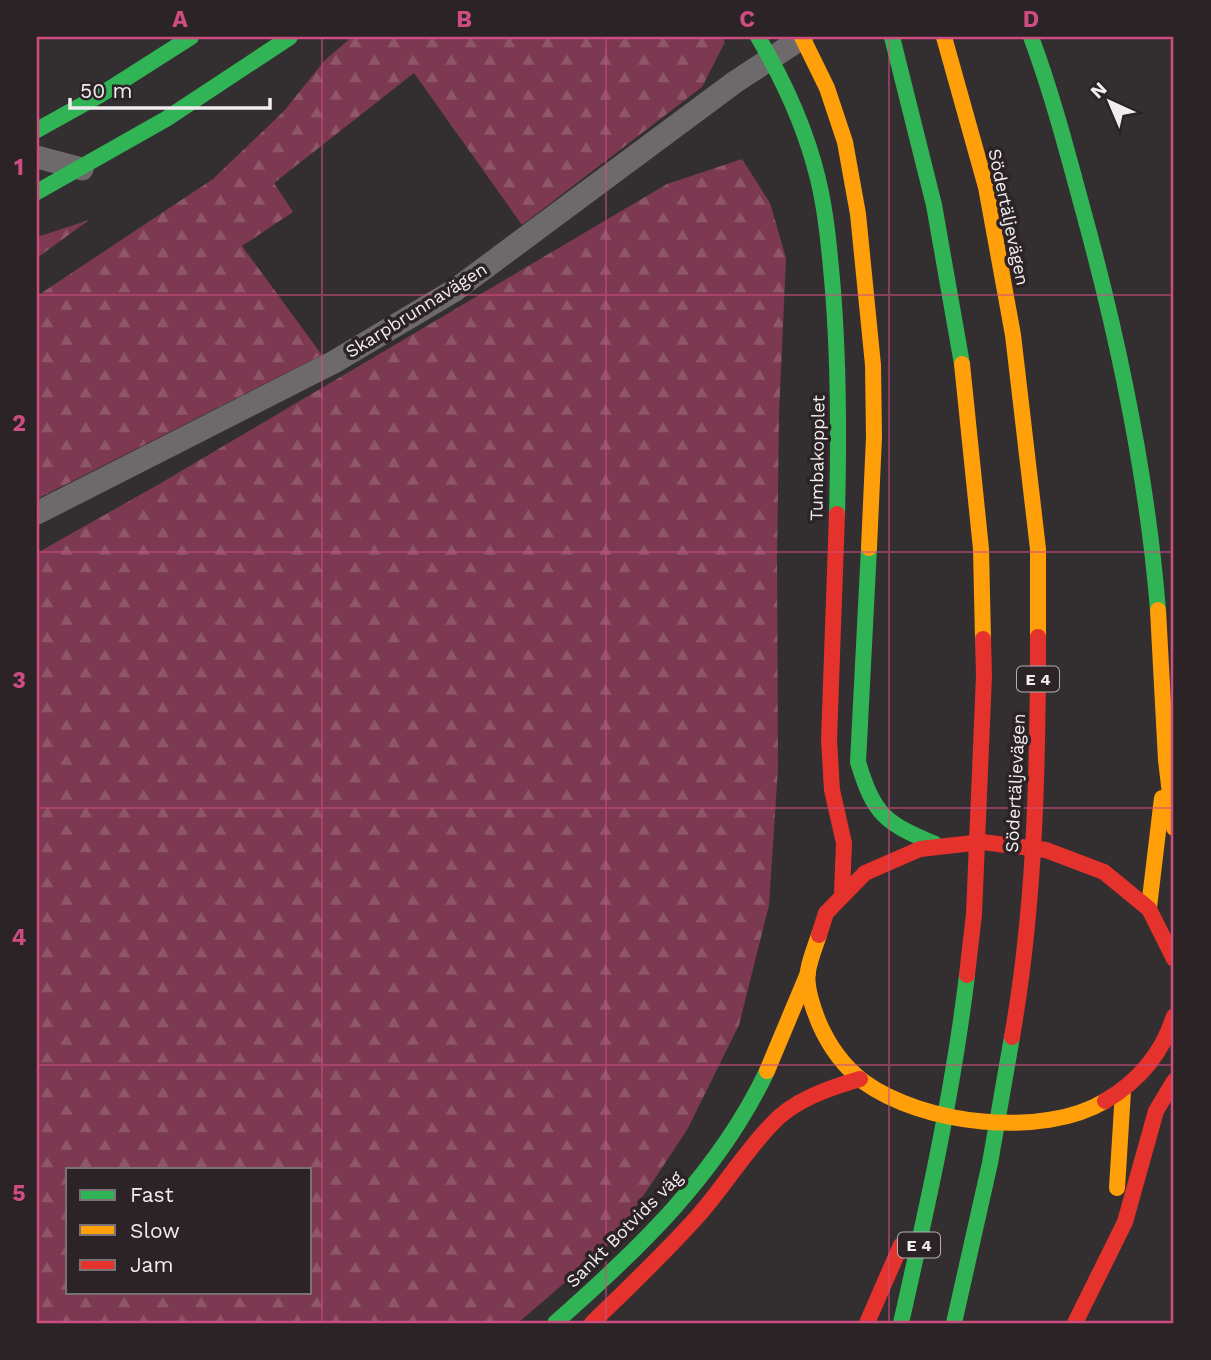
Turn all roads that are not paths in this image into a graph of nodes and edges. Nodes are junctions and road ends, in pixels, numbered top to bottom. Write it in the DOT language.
graph roads {
  1 [pos="191,37"];
  2 [pos="290,37"];
  3 [pos="758,37"];
  4 [pos="802,37"];
  5 [pos="892,37"];
  6 [pos="944,37"];
  7 [pos="1031,37"];
  8 [pos="770,57"];
  9 [pos="37,130"];
  10 [pos="37,157"];
  11 [pos="82,169"];
  12 [pos="37,192"];
  13 [pos="37,513"];
  14 [pos="1166,760"];
  15 [pos="1174,828"];
  16 [pos="935,844"];
  17 [pos="842,892"];
  18 [pos="1149,907"];
  19 [pos="1167,930"];
  20 [pos="1174,959"];
  21 [pos="808,972"];
  22 [pos="1174,1017"];
  23 [pos="1172,1032"];
  24 [pos="860,1079"];
  25 [pos="1174,1081"];
  26 [pos="1123,1091"];
  27 [pos="936,1167"];
  28 [pos="1094,1286"];
  29 [pos="555,1323"];
  30 [pos="592,1323"];
  31 [pos="867,1323"];
  32 [pos="901,1323"];
  33 [pos="954,1323"];
  34 [pos="1075,1323"];
  1 -- 9 [label="main road"];
  2 -- 11 [label="main road"];
  3 -- 8 [label="main road, Tumbakopplet"];
  4 -- 8 [label="street, Skarpbrunnavägen"];
  4 -- 16 [label="main road"];
  5 -- 27 [label="main road, E 4"];
  6 -- 33 [label="main road, Södertäljevägen / E 4"];
  7 -- 14 [label="main road"];
  8 -- 13 [label="street, Skarpbrunnavägen"];
  8 -- 17 [label="main road, Tumbakopplet"];
  10 -- 11 [label="street"];
  11 -- 12 [label="main road"];
  14 -- 15 [label="main road"];
  14 -- 18 [label="main road"];
  16 -- 17 [label="main road"];
  16 -- 18 [label="main road"];
  17 -- 21 [label="main road"];
  18 -- 19 [label="main road"];
  19 -- 20 [label="main road"];
  21 -- 24 [label="main road"];
  21 -- 29 [label="main road, Sankt Botvids väg"];
  22 -- 23 [label="main road"];
  23 -- 26 [label="main road"];
  24 -- 26 [label="main road"];
  24 -- 30 [label="main road"];
  25 -- 28 [label="main road"];
  26 -- 28 [label="main road"];
  27 -- 31 [label="main road"];
  27 -- 32 [label="main road, E 4"];
  28 -- 34 [label="main road"];
}
